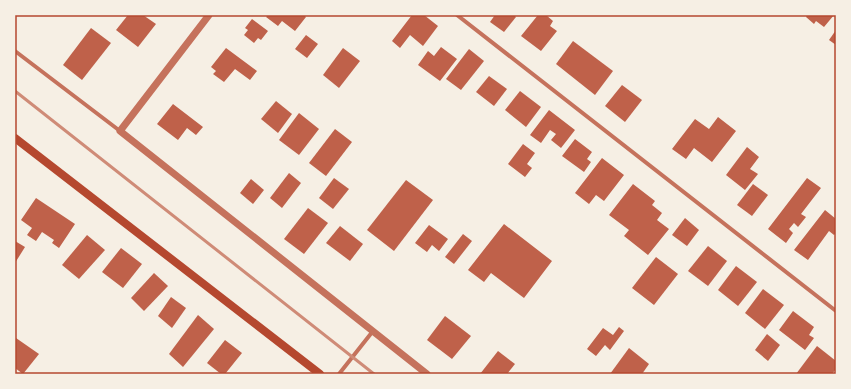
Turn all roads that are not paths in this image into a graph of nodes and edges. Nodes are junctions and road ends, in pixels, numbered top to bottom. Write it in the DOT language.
graph roads {
  1 [pos="209,15"];
  2 [pos="457,15"];
  3 [pos="15,50"];
  4 [pos="120,131"];
  5 [pos="15,138"];
  6 [pos="836,311"];
  7 [pos="373,331"];
  8 [pos="320,374"];
  9 [pos="339,374"];
  10 [pos="426,374"];
  1 -- 4 [label="street"];
  2 -- 6 [label="street"];
  3 -- 4 [label="street"];
  4 -- 7 [label="street"];
  5 -- 8 [label="main road"];
  7 -- 9 [label="street"];
  7 -- 10 [label="street"];
}
